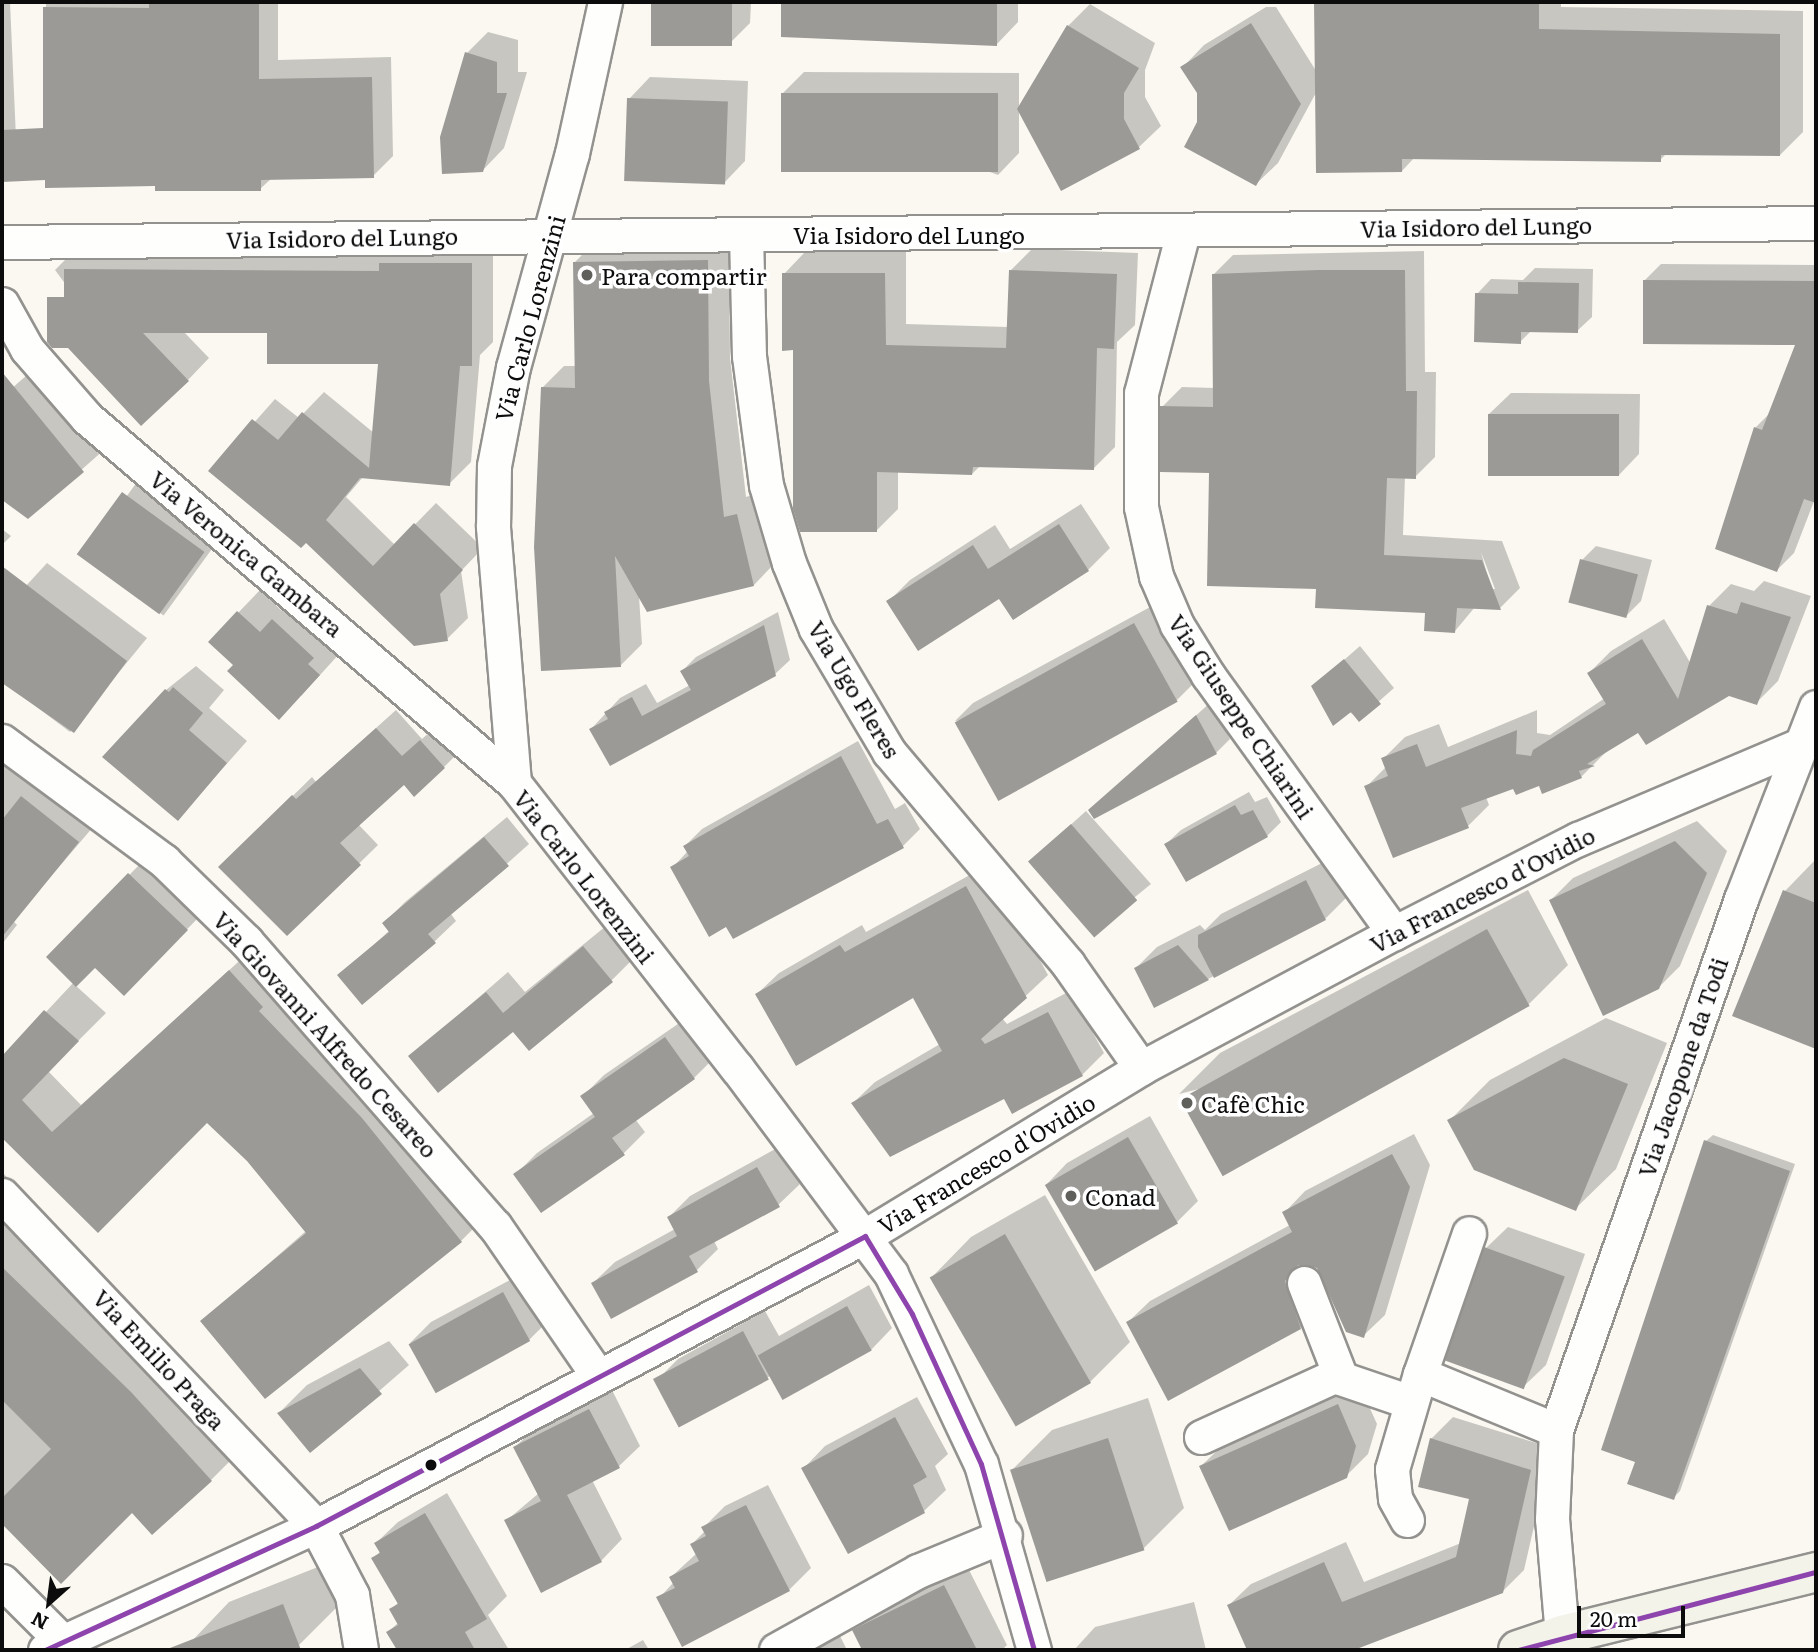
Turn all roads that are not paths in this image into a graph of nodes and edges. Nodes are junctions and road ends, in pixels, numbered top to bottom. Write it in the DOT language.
graph roads {
  1 [pos="605,2"];
  2 [pos="1816,223"];
  3 [pos="1182,232"];
  4 [pos="551,234"];
  5 [pos="746,234"];
  6 [pos="2,242"];
  7 [pos="2,304"];
  8 [pos="1816,707"];
  9 [pos="1810,740"];
  10 [pos="2,741"];
  11 [pos="514,783"];
  12 [pos="1394,933"];
  13 [pos="1141,1068"];
  14 [pos="2,1195"];
  15 [pos="1469,1233"];
  16 [pos="865,1236"];
  17 [pos="1304,1283"];
  18 [pos="598,1376"];
  19 [pos="1341,1378"];
  20 [pos="1416,1388"];
  21 [pos="1556,1430"];
  22 [pos="1201,1437"];
  23 [pos="1407,1520"];
  24 [pos="316,1525"];
  25 [pos="1005,1535"];
  26 [pos="1816,1572"];
  27 [pos="2,1581"];
  28 [pos="1565,1643"];
  29 [pos="55,1646"];
  30 [pos="361,1650"];
  31 [pos="776,1650"];
  32 [pos="1034,1650"];
  33 [pos="1518,1650"];
  1 -- 4 [label="street, Via Carlo Lorenzini"];
  2 -- 3 [label="street, Via Isidoro del Lungo"];
  3 -- 5 [label="street, Via Isidoro del Lungo"];
  3 -- 12 [label="street, Via Giuseppe Chiarini"];
  4 -- 5 [label="street, Via Isidoro del Lungo"];
  4 -- 6 [label="street, Via Isidoro del Lungo"];
  4 -- 11 [label="street, Via Carlo Lorenzini"];
  5 -- 13 [label="street, Via Ugo Fleres"];
  7 -- 11 [label="street, Via Veronica Gambara"];
  8 -- 9 [label="street, Via Jacopone da Todi"];
  9 -- 12 [label="street, Via Francesco d'Ovidio"];
  9 -- 21 [label="street, Via Jacopone da Todi"];
  10 -- 18 [label="street, Via Giovanni Alfredo Cesareo"];
  11 -- 16 [label="street, Via Carlo Lorenzini"];
  12 -- 13 [label="street, Via Francesco d'Ovidio"];
  13 -- 16 [label="street, Via Francesco d'Ovidio"];
  14 -- 24 [label="street, Via Emilio Praga"];
  15 -- 20 [label="street"];
  16 -- 18 [label="street, Via Francesco d'Ovidio"];
  16 -- 25 [label="street, Via Carlo Lorenzini"];
  17 -- 19 [label="street"];
  18 -- 24 [label="street, Via Francesco d'Ovidio"];
  19 -- 20 [label="street"];
  19 -- 22 [label="street"];
  20 -- 21 [label="street"];
  20 -- 23 [label="street"];
  21 -- 28 [label="street, Via Jacopone da Todi"];
  24 -- 29 [label="street, Via Francesco d'Ovidio"];
  24 -- 30 [label="street, Via Emilio Praga"];
  25 -- 31 [label="street"];
  25 -- 32 [label="street, Via Carlo Lorenzini"];
  26 -- 28 [label="main road"];
  27 -- 29 [label="street"];
  28 -- 33 [label="main road"];
}
